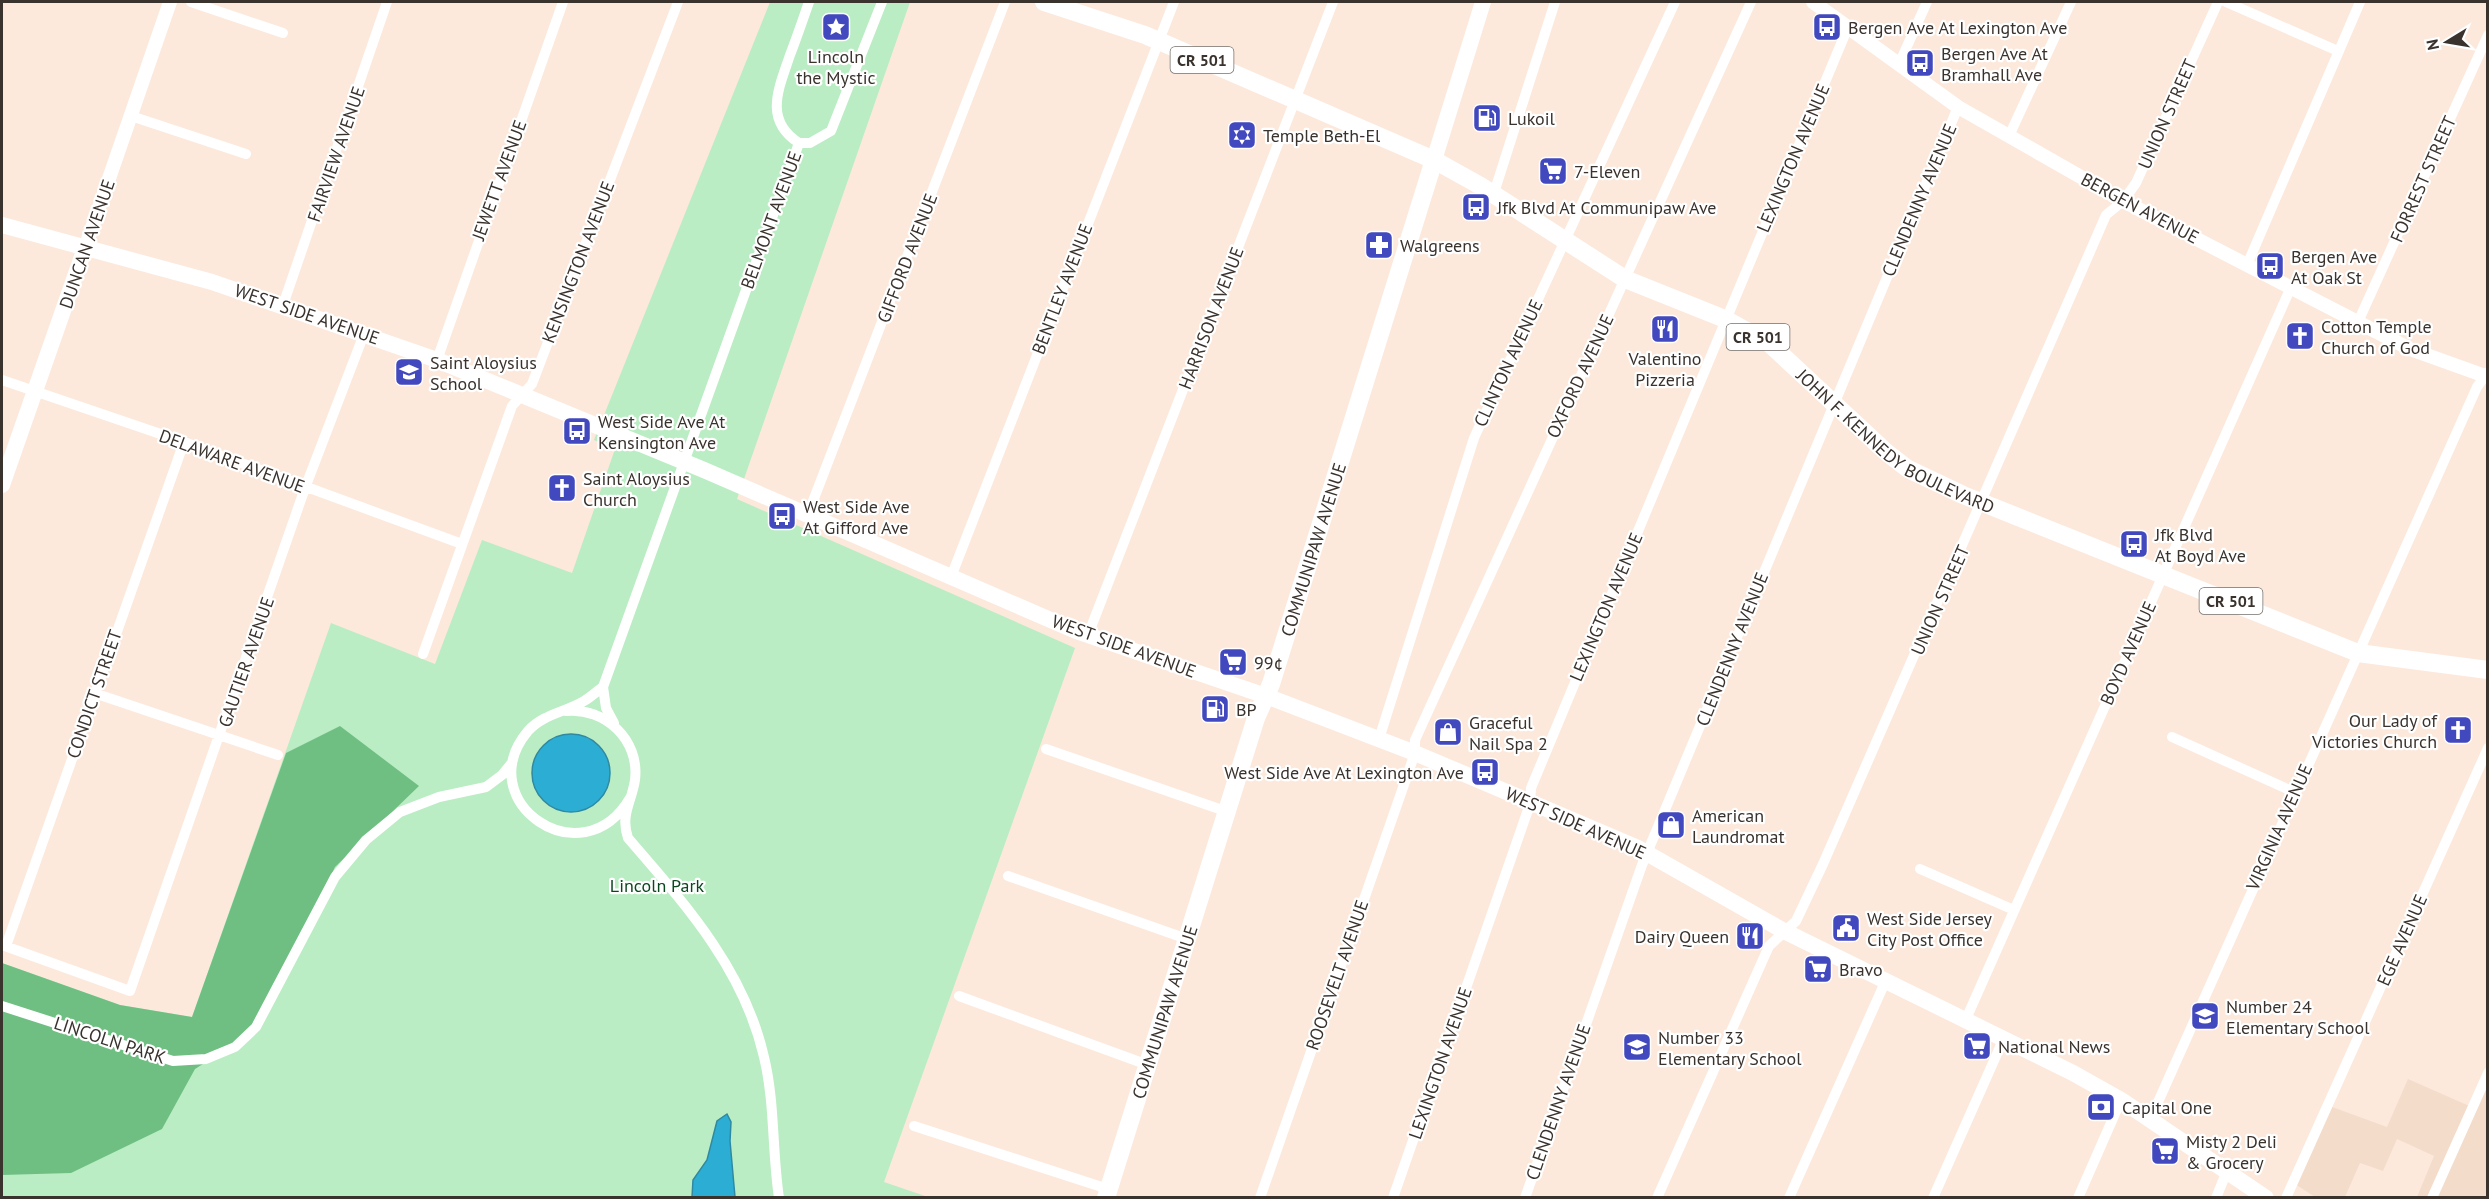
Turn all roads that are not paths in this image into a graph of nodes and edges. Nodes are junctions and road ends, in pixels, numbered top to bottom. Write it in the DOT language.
graph roads {
  1 [pos="170,2"];
  2 [pos="191,2"];
  3 [pos="387,2"];
  4 [pos="563,2"];
  5 [pos="678,2"];
  6 [pos="809,2"];
  7 [pos="882,2"];
  8 [pos="1005,2"];
  9 [pos="1044,2"];
  10 [pos="1174,2"];
  11 [pos="1333,2"];
  12 [pos="1483,2"];
  13 [pos="1555,2"];
  14 [pos="1675,2"];
  15 [pos="1751,2"];
  16 [pos="1813,2"];
  17 [pos="1927,2"];
  18 [pos="2071,2"];
  19 [pos="2218,2"];
  20 [pos="2226,2"];
  21 [pos="2360,2"];
  22 [pos="1848,27"];
  23 [pos="282,33"];
  24 [pos="2487,35"];
  25 [pos="1158,41"];
  26 [pos="2338,51"];
  27 [pos="1899,64"];
  28 [pos="1295,100"];
  29 [pos="1958,107"];
  30 [pos="131,116"];
  31 [pos="2009,136"];
  32 [pos="799,143"];
  33 [pos="246,154"];
  34 [pos="1434,160"];
  35 [pos="1493,196"];
  36 [pos="2123,201"];
  37 [pos="2,225"];
  38 [pos="1564,241"];
  39 [pos="85,248"];
  40 [pos="2247,265"];
  41 [pos="1625,279"];
  42 [pos="2291,287"];
  43 [pos="283,306"];
  44 [pos="1725,319"];
  45 [pos="2358,322"];
  46 [pos="364,334"];
  47 [pos="437,360"];
  48 [pos="2486,375"];
  49 [pos="2,380"];
  50 [pos="35,392"];
  51 [pos="522,394"];
  52 [pos="1833,402"];
  53 [pos="184,442"];
  54 [pos="683,462"];
  55 [pos="2,485"];
  56 [pos="305,488"];
  57 [pos="1983,503"];
  58 [pos="808,514"];
  59 [pos="462,544"];
  60 [pos="2163,574"];
  61 [pos="951,577"];
  62 [pos="1088,635"];
  63 [pos="2358,653"];
  64 [pos="423,654"];
  65 [pos="2487,670"];
  66 [pos="603,687"];
  67 [pos="94,693"];
  68 [pos="1266,696"];
  69 [pos="563,711"];
  70 [pos="616,727"];
  71 [pos="221,736"];
  72 [pos="2172,737"];
  73 [pos="1379,739"];
  74 [pos="1046,748"];
  75 [pos="2487,748"];
  76 [pos="1415,753"];
  77 [pos="278,755"];
  78 [pos="512,764"];
  79 [pos="2294,792"];
  80 [pos="630,798"];
  81 [pos="1530,804"];
  82 [pos="1228,812"];
  83 [pos="1647,853"];
  84 [pos="1920,869"];
  85 [pos="1008,876"];
  86 [pos="2014,910"];
  87 [pos="1784,931"];
  88 [pos="1187,939"];
  89 [pos="4,946"];
  90 [pos="1886,980"];
  91 [pos="959,996"];
  92 [pos="2,1006"];
  93 [pos="1966,1019"];
  94 [pos="2004,1038"];
  95 [pos="1148,1065"];
  96 [pos="2487,1073"];
  97 [pos="2121,1100"];
  98 [pos="2150,1120"];
  99 [pos="914,1126"];
  100 [pos="2227,1172"];
  101 [pos="1107,1193"];
  102 [pos="779,1197"];
  103 [pos="1260,1197"];
  104 [pos="1393,1197"];
  105 [pos="1525,1197"];
  106 [pos="1657,1197"];
  107 [pos="1790,1197"];
  108 [pos="1933,1197"];
  109 [pos="2078,1197"];
  110 [pos="2216,1197"];
  111 [pos="2266,1197"];
  112 [pos="2286,1197"];
  113 [pos="2432,1197"];
  1 -- 30 [label="street, DUNCAN AVENUE"];
  2 -- 23 [label="street"];
  3 -- 43 [label="street, FAIRVIEW AVENUE"];
  4 -- 47 [label="street, JEWETT AVENUE"];
  5 -- 51 [label="street, KENSINGTON AVENUE"];
  6 -- 32 [label="street"];
  7 -- 32 [label="street, BELMONT AVENUE"];
  8 -- 58 [label="street, GIFFORD AVENUE"];
  9 -- 25 [label="main road, JOHN F. KENNEDY BOULEVARD / CR 501"];
  10 -- 25 [label="street, BENTLEY AVENUE"];
  11 -- 28 [label="street, HARRISON AVENUE"];
  12 -- 34 [label="main road, COMMUNIPAW AVENUE"];
  13 -- 35 [label="street"];
  14 -- 38 [label="street, CLINTON AVENUE"];
  15 -- 41 [label="street, OXFORD AVENUE"];
  16 -- 22 [label="street, BERGEN AVENUE"];
  17 -- 27 [label="street"];
  18 -- 31 [label="street"];
  19 -- 36 [label="street, UNION STREET"];
  20 -- 26 [label="street"];
  21 -- 26 [label="street"];
  22 -- 27 [label="street, BERGEN AVENUE"];
  22 -- 44 [label="street, LEXINGTON AVENUE"];
  24 -- 45 [label="street, FORREST STREET"];
  25 -- 28 [label="main road, JOHN F. KENNEDY BOULEVARD / CR 501"];
  25 -- 61 [label="street, BENTLEY AVENUE"];
  26 -- 40 [label="street"];
  27 -- 29 [label="street, BERGEN AVENUE"];
  28 -- 34 [label="main road, JOHN F. KENNEDY BOULEVARD / CR 501"];
  28 -- 62 [label="street, HARRISON AVENUE"];
  29 -- 31 [label="street, BERGEN AVENUE"];
  29 -- 52 [label="street, CLENDENNY AVENUE"];
  30 -- 33 [label="street"];
  30 -- 39 [label="street, DUNCAN AVENUE"];
  31 -- 36 [label="street, BERGEN AVENUE"];
  32 -- 54 [label="street, BELMONT AVENUE"];
  34 -- 35 [label="main road, JOHN F. KENNEDY BOULEVARD / CR 501"];
  34 -- 68 [label="main road, COMMUNIPAW AVENUE"];
  35 -- 38 [label="main road, JOHN F. KENNEDY BOULEVARD / CR 501"];
  36 -- 40 [label="street, BERGEN AVENUE"];
  36 -- 57 [label="street, UNION STREET"];
  37 -- 39 [label="main road, WEST SIDE AVENUE"];
  38 -- 41 [label="main road, JOHN F. KENNEDY BOULEVARD / CR 501"];
  38 -- 73 [label="street, CLINTON AVENUE"];
  39 -- 43 [label="main road, WEST SIDE AVENUE"];
  39 -- 50 [label="main road, DUNCAN AVENUE"];
  40 -- 42 [label="street, BERGEN AVENUE"];
  41 -- 44 [label="main road, JOHN F. KENNEDY BOULEVARD / CR 501"];
  41 -- 76 [label="street, OXFORD AVENUE"];
  42 -- 45 [label="street, BERGEN AVENUE"];
  42 -- 60 [label="street, BOYD AVENUE"];
  43 -- 46 [label="main road, WEST SIDE AVENUE"];
  44 -- 52 [label="main road, JOHN F. KENNEDY BOULEVARD / CR 501"];
  44 -- 81 [label="street, LEXINGTON AVENUE"];
  45 -- 48 [label="street, BERGEN AVENUE"];
  46 -- 47 [label="main road, WEST SIDE AVENUE"];
  46 -- 56 [label="street, GAUTIER AVENUE"];
  47 -- 51 [label="main road, WEST SIDE AVENUE"];
  48 -- 63 [label="street, VIRGINIA AVENUE"];
  49 -- 50 [label="street, DELAWARE AVENUE"];
  50 -- 53 [label="street, DELAWARE AVENUE"];
  50 -- 55 [label="main road, DUNCAN AVENUE"];
  51 -- 54 [label="main road, WEST SIDE AVENUE"];
  51 -- 59 [label="street, KENSINGTON AVENUE"];
  52 -- 57 [label="main road, JOHN F. KENNEDY BOULEVARD / CR 501"];
  52 -- 83 [label="street, CLENDENNY AVENUE"];
  53 -- 56 [label="street, DELAWARE AVENUE"];
  53 -- 67 [label="street, CONDICT STREET"];
  54 -- 58 [label="main road, WEST SIDE AVENUE"];
  54 -- 66 [label="street"];
  56 -- 59 [label="street, DELAWARE AVENUE"];
  56 -- 71 [label="street, GAUTIER AVENUE"];
  57 -- 60 [label="main road, JOHN F. KENNEDY BOULEVARD / CR 501"];
  57 -- 87 [label="street, UNION STREET"];
  58 -- 61 [label="main road, WEST SIDE AVENUE"];
  59 -- 64 [label="street, KENSINGTON AVENUE"];
  60 -- 63 [label="main road, JOHN F. KENNEDY BOULEVARD / CR 501"];
  60 -- 86 [label="street, BOYD AVENUE"];
  61 -- 62 [label="main road, WEST SIDE AVENUE"];
  62 -- 68 [label="main road, WEST SIDE AVENUE"];
  63 -- 65 [label="main road, JOHN F. KENNEDY BOULEVARD / CR 501"];
  63 -- 79 [label="street, VIRGINIA AVENUE"];
  66 -- 69 [label="street, LINCOLN PARK"];
  66 -- 70 [label="street"];
  67 -- 71 [label="street"];
  67 -- 89 [label="street, CONDICT STREET"];
  68 -- 73 [label="main road, WEST SIDE AVENUE"];
  68 -- 82 [label="main road, COMMUNIPAW AVENUE"];
  69 -- 70 [label="street"];
  69 -- 78 [label="street, LINCOLN PARK"];
  70 -- 80 [label="street"];
  71 -- 77 [label="street"];
  71 -- 89 [label="street, GAUTIER AVENUE"];
  72 -- 79 [label="street"];
  73 -- 76 [label="main road, WEST SIDE AVENUE"];
  74 -- 82 [label="street"];
  75 -- 112 [label="street, EGE AVENUE"];
  76 -- 81 [label="main road, WEST SIDE AVENUE"];
  76 -- 103 [label="street, ROOSEVELT AVENUE"];
  78 -- 80 [label="street"];
  78 -- 92 [label="street, LINCOLN PARK"];
  79 -- 98 [label="street, VIRGINIA AVENUE"];
  80 -- 102 [label="street"];
  81 -- 83 [label="main road, WEST SIDE AVENUE"];
  81 -- 104 [label="street, LEXINGTON AVENUE"];
  82 -- 88 [label="main road, COMMUNIPAW AVENUE"];
  83 -- 87 [label="main road, WEST SIDE AVENUE"];
  83 -- 105 [label="street, CLENDENNY AVENUE"];
  84 -- 86 [label="street"];
  85 -- 88 [label="street"];
  86 -- 93 [label="street, BOYD AVENUE"];
  87 -- 90 [label="main road, WEST SIDE AVENUE"];
  87 -- 106 [label="street, UNION STREET"];
  88 -- 95 [label="main road, COMMUNIPAW AVENUE"];
  90 -- 93 [label="main road, WEST SIDE AVENUE"];
  90 -- 107 [label="street"];
  91 -- 95 [label="street"];
  93 -- 94 [label="main road, WEST SIDE AVENUE"];
  94 -- 97 [label="main road, WEST SIDE AVENUE"];
  94 -- 108 [label="street"];
  95 -- 101 [label="main road, COMMUNIPAW AVENUE"];
  96 -- 113 [label="street"];
  97 -- 98 [label="main road, WEST SIDE AVENUE"];
  97 -- 109 [label="street"];
  98 -- 100 [label="main road, WEST SIDE AVENUE"];
  99 -- 101 [label="street"];
  100 -- 110 [label="street"];
  100 -- 111 [label="main road, WEST SIDE AVENUE"];
}
